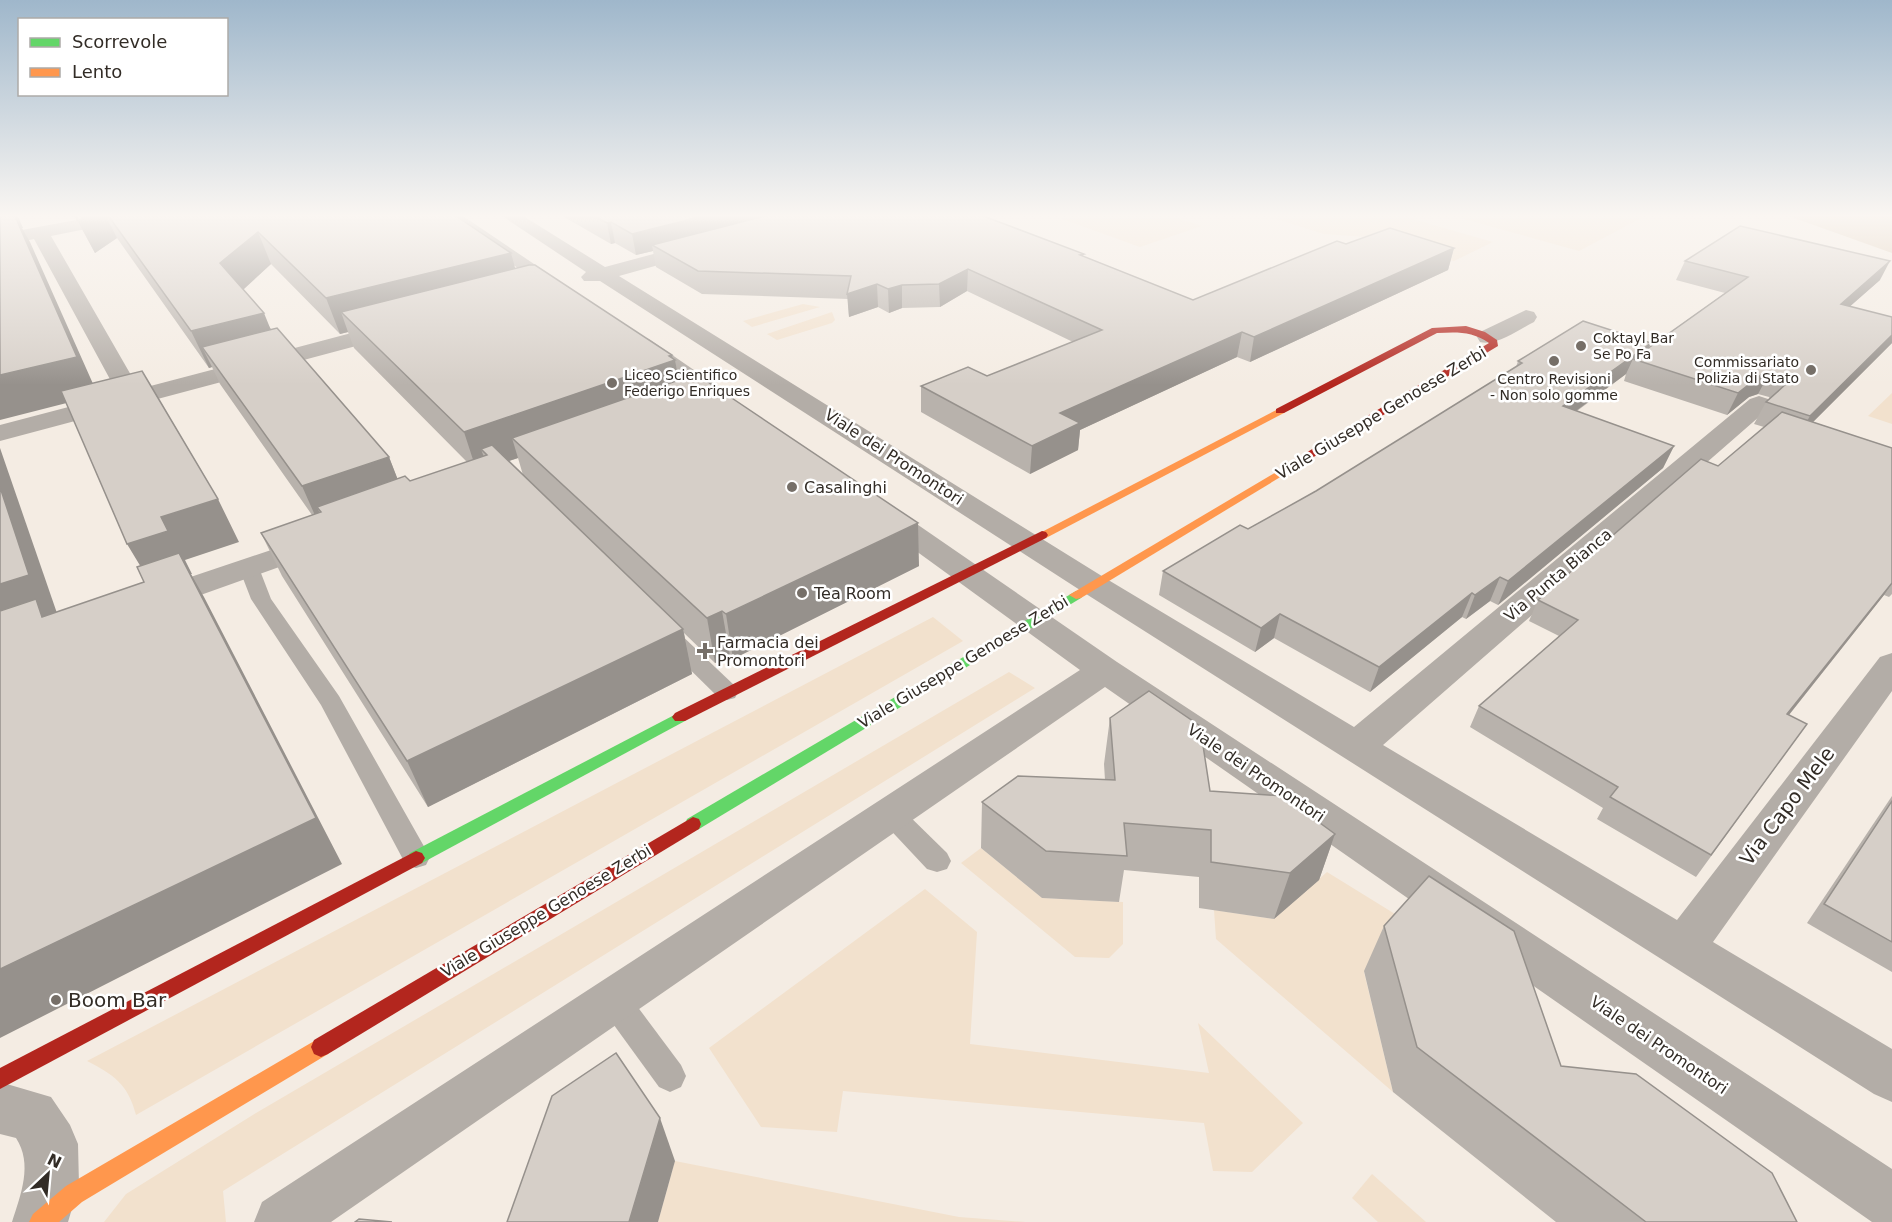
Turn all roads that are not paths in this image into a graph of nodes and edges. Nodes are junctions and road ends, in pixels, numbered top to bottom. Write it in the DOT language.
graph roads {
  1 [pos="62,271"];
  2 [pos="521,271"];
  3 [pos="601,271"];
  4 [pos="616,271"];
  5 [pos="605,274"];
  6 [pos="545,290"];
  7 [pos="1488,313"];
  8 [pos="1526,317"];
  9 [pos="418,323"];
  10 [pos="1463,328"];
  11 [pos="1488,337"];
  12 [pos="769,377"];
  13 [pos="132,398"];
  14 [pos="701,402"];
  15 [pos="1759,404"];
  16 [pos="755,423"];
  17 [pos="0,433"];
  18 [pos="851,491"];
  19 [pos="338,536"];
  20 [pos="1027,542"];
  21 [pos="249,568"];
  22 [pos="968,573"];
  23 [pos="1094,585"];
  24 [pos="124,610"];
  25 [pos="1034,620"];
  26 [pos="655,622"];
  27 [pos="1892,665"];
  28 [pos="1105,670"];
  29 [pos="727,692"];
  30 [pos="1357,746"];
  31 [pos="891,814"];
  32 [pos="416,857"];
  33 [pos="937,861"];
  34 [pos="1683,947"];
  35 [pos="614,1000"];
  36 [pos="670,1076"];
  37 [pos="1892,1077"];
  38 [pos="0,1079"];
  39 [pos="0,1108"];
  40 [pos="1892,1202"];
  41 [pos="41,1222"];
  42 [pos="282,1222"];
  1 -- 13 [label="street"];
  2 -- 6 [label="street"];
  3 -- 5 [label="street, Viale dei Promontori"];
  4 -- 5 [label="street"];
  5 -- 6 [label="street"];
  5 -- 12 [label="street, Viale dei Promontori"];
  6 -- 14 [label="street"];
  7 -- 10 [label="street"];
  8 -- 11 [label="street"];
  9 -- 13 [label="street"];
  10 -- 11 [label="street, Viale Giuseppe Genoese Zerbi"];
  10 -- 20 [label="street, Viale Giuseppe Genoese Zerbi"];
  11 -- 23 [label="street, Viale Giuseppe Genoese Zerbi"];
  12 -- 14 [label="street"];
  12 -- 20 [label="street, Viale dei Promontori"];
  13 -- 17 [label="street"];
  14 -- 16 [label="street"];
  15 -- 30 [label="street, Via Punta Bianca"];
  18 -- 22 [label="street, Viale dei Promontori"];
  19 -- 21 [label="street"];
  20 -- 22 [label="street, Viale Giuseppe Genoese Zerbi"];
  20 -- 23 [label="street, Viale dei Promontori"];
  21 -- 24 [label="street"];
  21 -- 32 [label="lane"];
  22 -- 25 [label="street, Viale dei Promontori"];
  22 -- 29 [label="street, Viale Giuseppe Genoese Zerbi"];
  23 -- 25 [label="street, Viale Giuseppe Genoese Zerbi"];
  23 -- 30 [label="street, Viale dei Promontori"];
  25 -- 28 [label="street, Viale dei Promontori"];
  25 -- 41 [label="street, Viale Giuseppe Genoese Zerbi"];
  26 -- 29 [label="lane"];
  27 -- 34 [label="street, Via Capo Mele"];
  28 -- 31 [label="street"];
  28 -- 40 [label="street, Viale dei Promontori"];
  29 -- 32 [label="street, Viale Giuseppe Genoese Zerbi"];
  30 -- 34 [label="street, Viale dei Promontori"];
  31 -- 33 [label="lane"];
  31 -- 35 [label="street"];
  32 -- 38 [label="street, Viale Giuseppe Genoese Zerbi"];
  34 -- 37 [label="street, Viale dei Promontori"];
  35 -- 36 [label="lane"];
  35 -- 42 [label="street"];
  39 -- 41 [label="street"];
}
